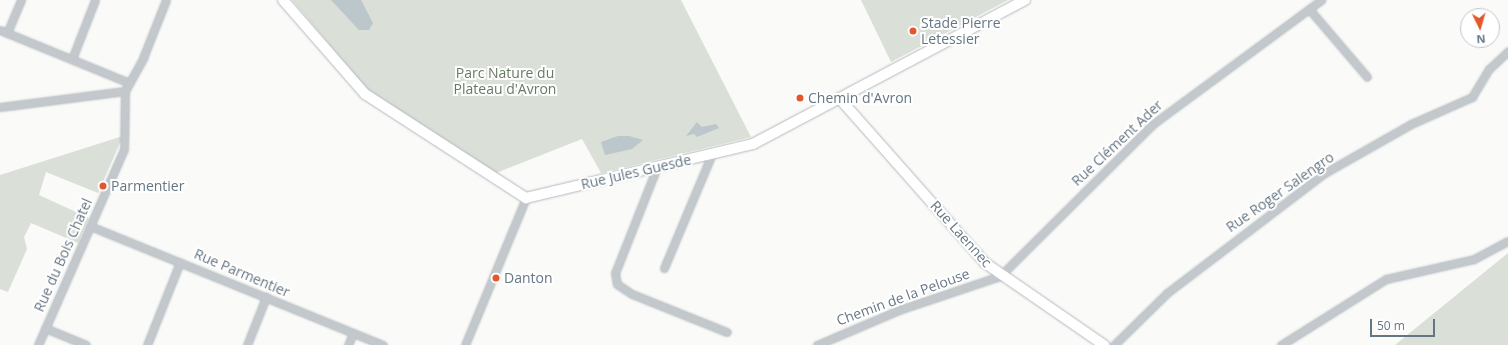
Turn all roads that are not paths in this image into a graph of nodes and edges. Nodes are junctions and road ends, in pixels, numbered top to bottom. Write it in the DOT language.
graph roads {
  1 [pos="20,0"];
  2 [pos="95,0"];
  3 [pos="166,0"];
  4 [pos="283,0"];
  5 [pos="1025,0"];
  6 [pos="1321,0"];
  7 [pos="1309,9"];
  8 [pos="3,31"];
  9 [pos="1508,51"];
  10 [pos="72,59"];
  11 [pos="1367,77"];
  12 [pos="130,83"];
  13 [pos="125,91"];
  14 [pos="840,99"];
  15 [pos="0,107"];
  16 [pos="712,154"];
  17 [pos="657,167"];
  18 [pos="526,198"];
  19 [pos="90,226"];
  20 [pos="1508,241"];
  21 [pos="180,262"];
  22 [pos="664,268"];
  23 [pos="1000,276"];
  24 [pos="266,298"];
  25 [pos="45,328"];
  26 [pos="727,332"];
  27 [pos="352,333"];
  28 [pos="38,345"];
  29 [pos="86,345"];
  30 [pos="147,345"];
  31 [pos="247,345"];
  32 [pos="348,345"];
  33 [pos="383,345"];
  34 [pos="465,345"];
  35 [pos="817,345"];
  36 [pos="1104,345"];
  37 [pos="1114,345"];
  38 [pos="1281,345"];
  1 -- 8 [label="street"];
  2 -- 10 [label="street"];
  3 -- 12 [label="street"];
  4 -- 18 [label="street"];
  5 -- 14 [label="street, Rue Jules Guesde"];
  6 -- 7 [label="street, Rue Clément Ader"];
  7 -- 11 [label="street"];
  7 -- 23 [label="street, Rue Clément Ader"];
  8 -- 10 [label="street"];
  9 -- 37 [label="street, Rue Roger Salengro"];
  10 -- 12 [label="street"];
  12 -- 13 [label="street"];
  13 -- 15 [label="street"];
  13 -- 19 [label="street, Rue du Bois Chatel"];
  14 -- 16 [label="street, Rue Jules Guesde"];
  14 -- 23 [label="street, Rue Laennec"];
  16 -- 17 [label="street, Rue Jules Guesde"];
  16 -- 22 [label="street"];
  17 -- 18 [label="street, Rue Jules Guesde"];
  17 -- 26 [label="street"];
  18 -- 34 [label="street"];
  19 -- 21 [label="street, Rue Parmentier"];
  19 -- 25 [label="street, Rue du Bois Chatel"];
  20 -- 38 [label="street"];
  21 -- 24 [label="street, Rue Parmentier"];
  21 -- 30 [label="street"];
  23 -- 35 [label="street, Chemin de la Pelouse"];
  23 -- 36 [label="street, Rue Laennec"];
  24 -- 27 [label="street, Rue Parmentier"];
  24 -- 31 [label="street"];
  25 -- 28 [label="street, Rue du Bois Chatel"];
  25 -- 29 [label="street"];
  27 -- 32 [label="street"];
  27 -- 33 [label="street, Rue Parmentier"];
}
